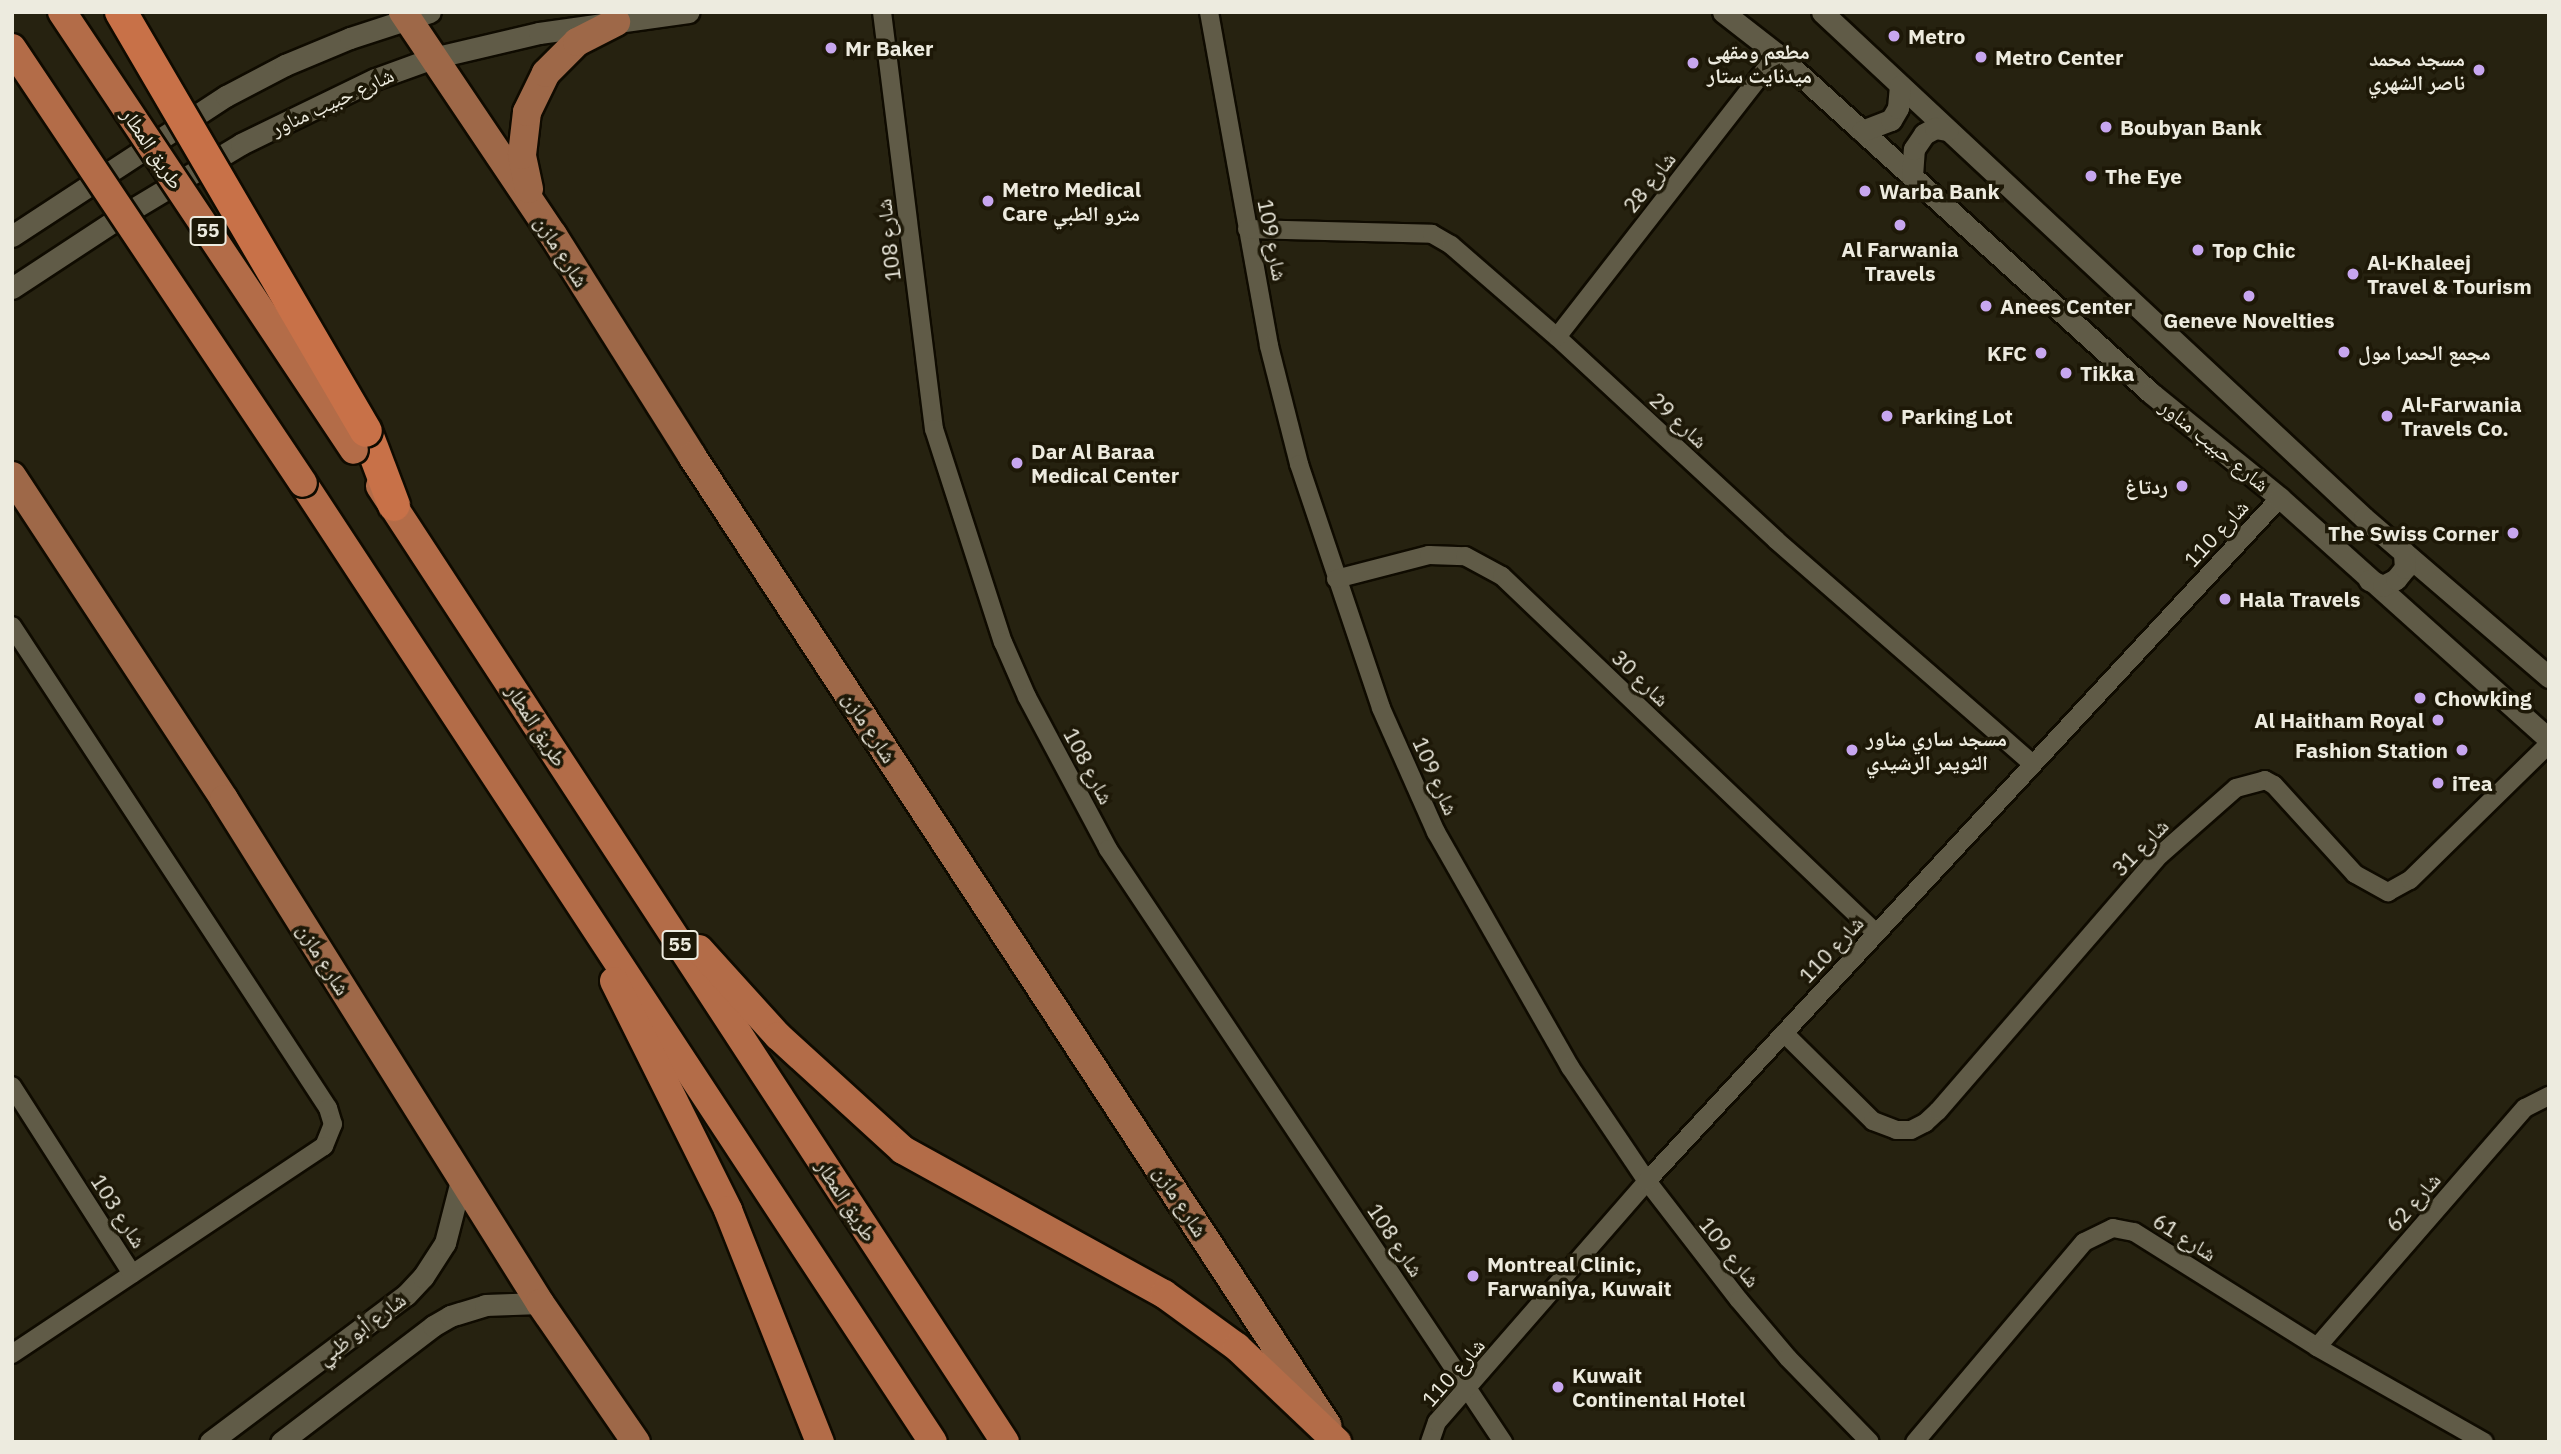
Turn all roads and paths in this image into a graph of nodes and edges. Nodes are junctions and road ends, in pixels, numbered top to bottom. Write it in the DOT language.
graph roads {
  1 [pos="62,12"];
  2 [pos="121,12"];
  3 [pos="689,12"];
  4 [pos="882,12"];
  5 [pos="1209,12"];
  6 [pos="1723,12"];
  7 [pos="1822,12"];
  8 [pos="413,14"];
  9 [pos="616,22"];
  10 [pos="12,48"];
  11 [pos="1777,54"];
  12 [pos="433,58"];
  13 [pos="1900,86"];
  14 [pos="1948,130"];
  15 [pos="1862,131"];
  16 [pos="1912,176"];
  17 [pos="1247,229"];
  18 [pos="553,235"];
  19 [pos="12,236"];
  20 [pos="12,288"];
  21 [pos="1557,337"];
  22 [pos="360,440"];
  23 [pos="12,476"];
  24 [pos="2280,498"];
  25 [pos="394,505"];
  26 [pos="2404,552"];
  27 [pos="1336,579"];
  28 [pos="2370,580"];
  29 [pos="12,626"];
  30 [pos="2549,677"];
  31 [pos="2549,739"];
  32 [pos="2549,744"];
  33 [pos="2032,764"];
  34 [pos="551,857"];
  35 [pos="641,886"];
  36 [pos="1876,933"];
  37 [pos="1784,1033"];
  38 [pos="12,1086"];
  39 [pos="2549,1096"];
  40 [pos="462,1177"];
  41 [pos="1647,1181"];
  42 [pos="132,1274"];
  43 [pos="540,1303"];
  44 [pos="2317,1347"];
  45 [pos="12,1354"];
  46 [pos="1468,1389"];
  47 [pos="210,1442"];
  48 [pos="281,1442"];
  49 [pos="636,1442"];
  50 [pos="820,1442"];
  51 [pos="933,1442"];
  52 [pos="1005,1442"];
  53 [pos="1337,1442"];
  54 [pos="1430,1442"];
  55 [pos="1503,1442"];
  56 [pos="1870,1442"];
  57 [pos="1915,1442"];
  58 [pos="2484,1442"];
  1 -- 22 [label="highway, طريق المطار / 55, bridge"];
  2 -- 22 [label="highway, bridge"];
  3 -- 9 [label="street, شارع حبيب مناور"];
  4 -- 46 [label="street, شارع 108"];
  5 -- 17 [label="street, شارع 109"];
  6 -- 11 [label="street, شارع حبيب مناور"];
  7 -- 13 [label="street, شارع حبيب مناور"];
  8 -- 12 [label="main road, شارع مازن"];
  8 -- 19 [label="street"];
  9 -- 12 [label="street, شارع حبيب مناور"];
  9 -- 18 [label="main road"];
  10 -- 34 [label="highway, bridge"];
  11 -- 15 [label="street, شارع حبيب مناور"];
  11 -- 21 [label="street, شارع 28"];
  12 -- 18 [label="main road, شارع مازن"];
  12 -- 20 [label="street, شارع حبيب مناور"];
  13 -- 14 [label="street, شارع حبيب مناور"];
  13 -- 15 [label="street"];
  14 -- 16 [label="street"];
  14 -- 26 [label="street, شارع حبيب مناور"];
  15 -- 16 [label="street, شارع حبيب مناور"];
  16 -- 24 [label="street, شارع حبيب مناور"];
  17 -- 21 [label="street, شارع 29"];
  17 -- 27 [label="street, شارع 109"];
  18 -- 53 [label="main road, شارع مازن"];
  21 -- 33 [label="street, شارع 29"];
  22 -- 25 [label="highway"];
  23 -- 40 [label="main road, شارع مازن"];
  24 -- 28 [label="street, شارع حبيب مناور"];
  24 -- 33 [label="street, شارع 110"];
  25 -- 35 [label="highway, طريق المطار / 55"];
  26 -- 28 [label="street"];
  26 -- 30 [label="street, شارع حبيب مناور"];
  27 -- 36 [label="street, شارع 30"];
  27 -- 41 [label="street, شارع 109"];
  28 -- 31 [label="street, شارع حبيب مناور"];
  29 -- 42 [label="street"];
  32 -- 37 [label="street, شارع 31"];
  33 -- 36 [label="street, شارع 110"];
  34 -- 50 [label="highway"];
  34 -- 51 [label="highway"];
  35 -- 52 [label="highway, طريق المطار / 55"];
  35 -- 53 [label="highway"];
  36 -- 37 [label="street, شارع 110"];
  37 -- 41 [label="street, شارع 110"];
  38 -- 42 [label="street, شارع 103"];
  39 -- 44 [label="street, شارع 62"];
  40 -- 43 [label="main road, شارع مازن"];
  40 -- 47 [label="street, شارع أبو ظبي"];
  41 -- 46 [label="street, شارع 110"];
  41 -- 56 [label="street, شارع 109"];
  42 -- 45 [label="street, شارع 103"];
  43 -- 48 [label="street, شارع أبو ظبي"];
  43 -- 49 [label="main road, شارع مازن"];
  44 -- 57 [label="street, شارع 61"];
  44 -- 58 [label="street, شارع 61"];
  46 -- 54 [label="street, شارع 110"];
  46 -- 55 [label="street, شارع 108"];
}
